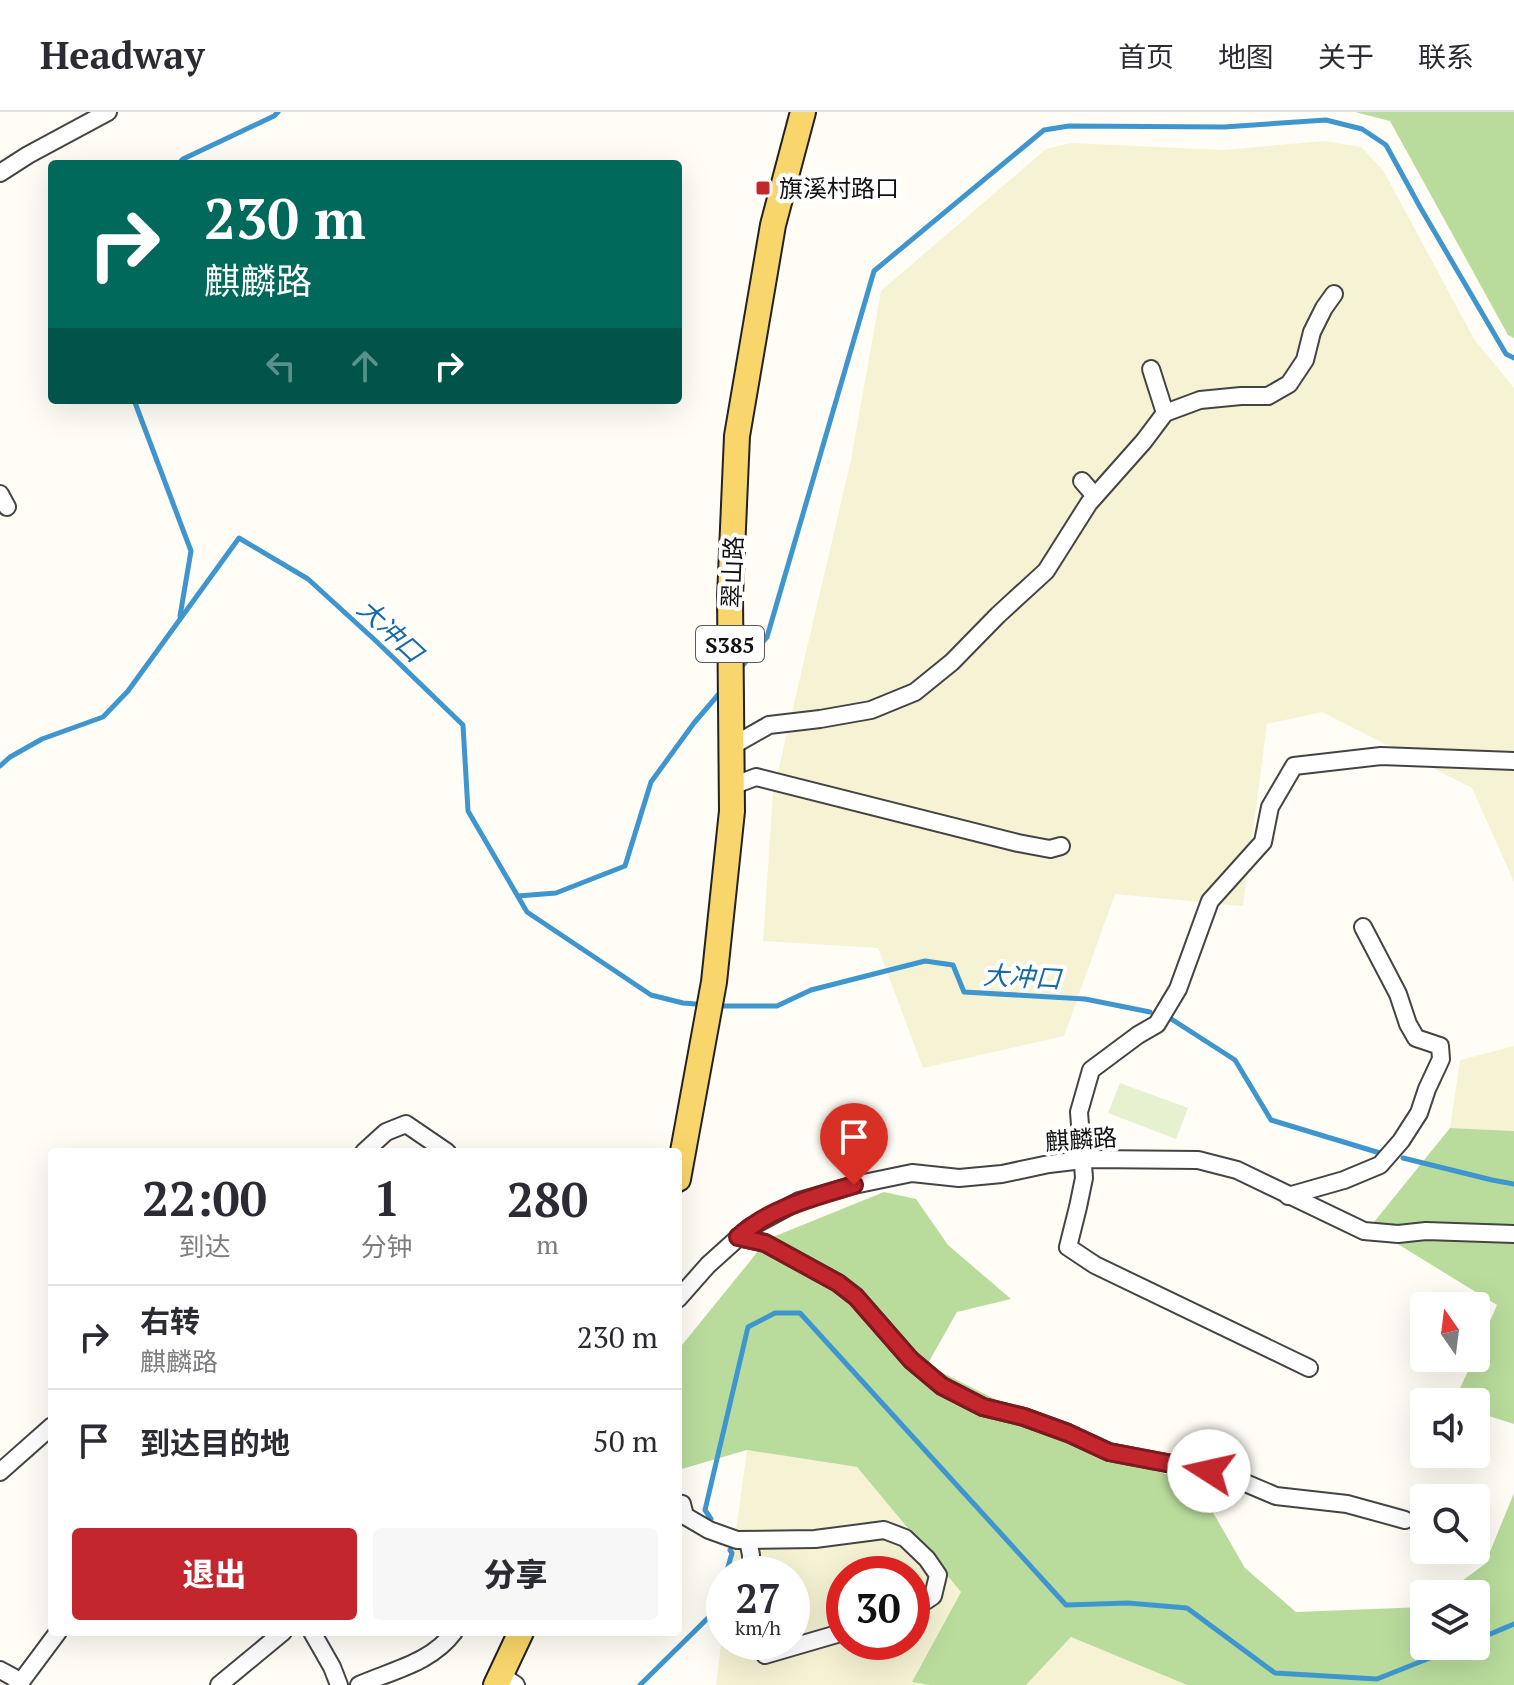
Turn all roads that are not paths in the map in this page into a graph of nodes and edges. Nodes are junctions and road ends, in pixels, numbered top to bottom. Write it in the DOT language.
graph roads {
  1 [pos="108,112"];
  2 [pos="803,112"];
  3 [pos="0,173"];
  4 [pos="1334,294"];
  5 [pos="1151,369"];
  6 [pos="1165,413"];
  7 [pos="1082,481"];
  8 [pos="1095,496"];
  9 [pos="732,746"];
  10 [pos="1514,761"];
  11 [pos="732,786"];
  12 [pos="1061,846"];
  13 [pos="1363,927"];
  14 [pos="368,1148"];
  15 [pos="441,1148"];
  16 [pos="682,1157"];
  17 [pos="1083,1160"];
  18 [pos="1288,1196"];
  19 [pos="1514,1234"];
  20 [pos="738,1237"];
  21 [pos="682,1294"];
  22 [pos="1309,1368"];
  23 [pos="48,1430"];
  24 [pos="0,1472"];
  25 [pos="682,1504"];
  26 [pos="1405,1520"];
  27 [pos="748,1540"];
  28 [pos="751,1556"];
  29 [pos="924,1556"];
  30 [pos="930,1563"];
  31 [pos="930,1598"];
  32 [pos="55,1636"];
  33 [pos="278,1636"];
  34 [pos="314,1636"];
  35 [pos="451,1636"];
  36 [pos="520,1636"];
  37 [pos="0,1670"];
  38 [pos="505,1682"];
  39 [pos="21,1684"];
  40 [pos="219,1685"];
  41 [pos="339,1685"];
  42 [pos="359,1685"];
  1 -- 3 [label="street"];
  2 -- 9 [label="main road, 翠山路 / S385"];
  4 -- 6 [label="street"];
  5 -- 6 [label="street"];
  6 -- 8 [label="street"];
  7 -- 8 [label="street"];
  8 -- 9 [label="street"];
  9 -- 11 [label="main road, 翠山路 / S385"];
  10 -- 17 [label="street"];
  11 -- 12 [label="street"];
  11 -- 16 [label="main road, 翠山路 / S385"];
  13 -- 18 [label="street"];
  14 -- 15 [label="street"];
  17 -- 18 [label="street, 麒麟路"];
  17 -- 20 [label="street, 麒麟路"];
  17 -- 22 [label="street"];
  18 -- 19 [label="street, 麒麟路"];
  20 -- 21 [label="street, 麒麟路"];
  20 -- 26 [label="street"];
  23 -- 24 [label="street"];
  25 -- 27 [label="street"];
  27 -- 28 [label="street"];
  27 -- 29 [label="street"];
  30 -- 31 [label="street"];
  32 -- 39 [label="street"];
  33 -- 40 [label="street"];
  34 -- 41 [label="street"];
  35 -- 42 [label="street"];
  36 -- 38 [label="main road"];
  37 -- 39 [label="street"];
}
